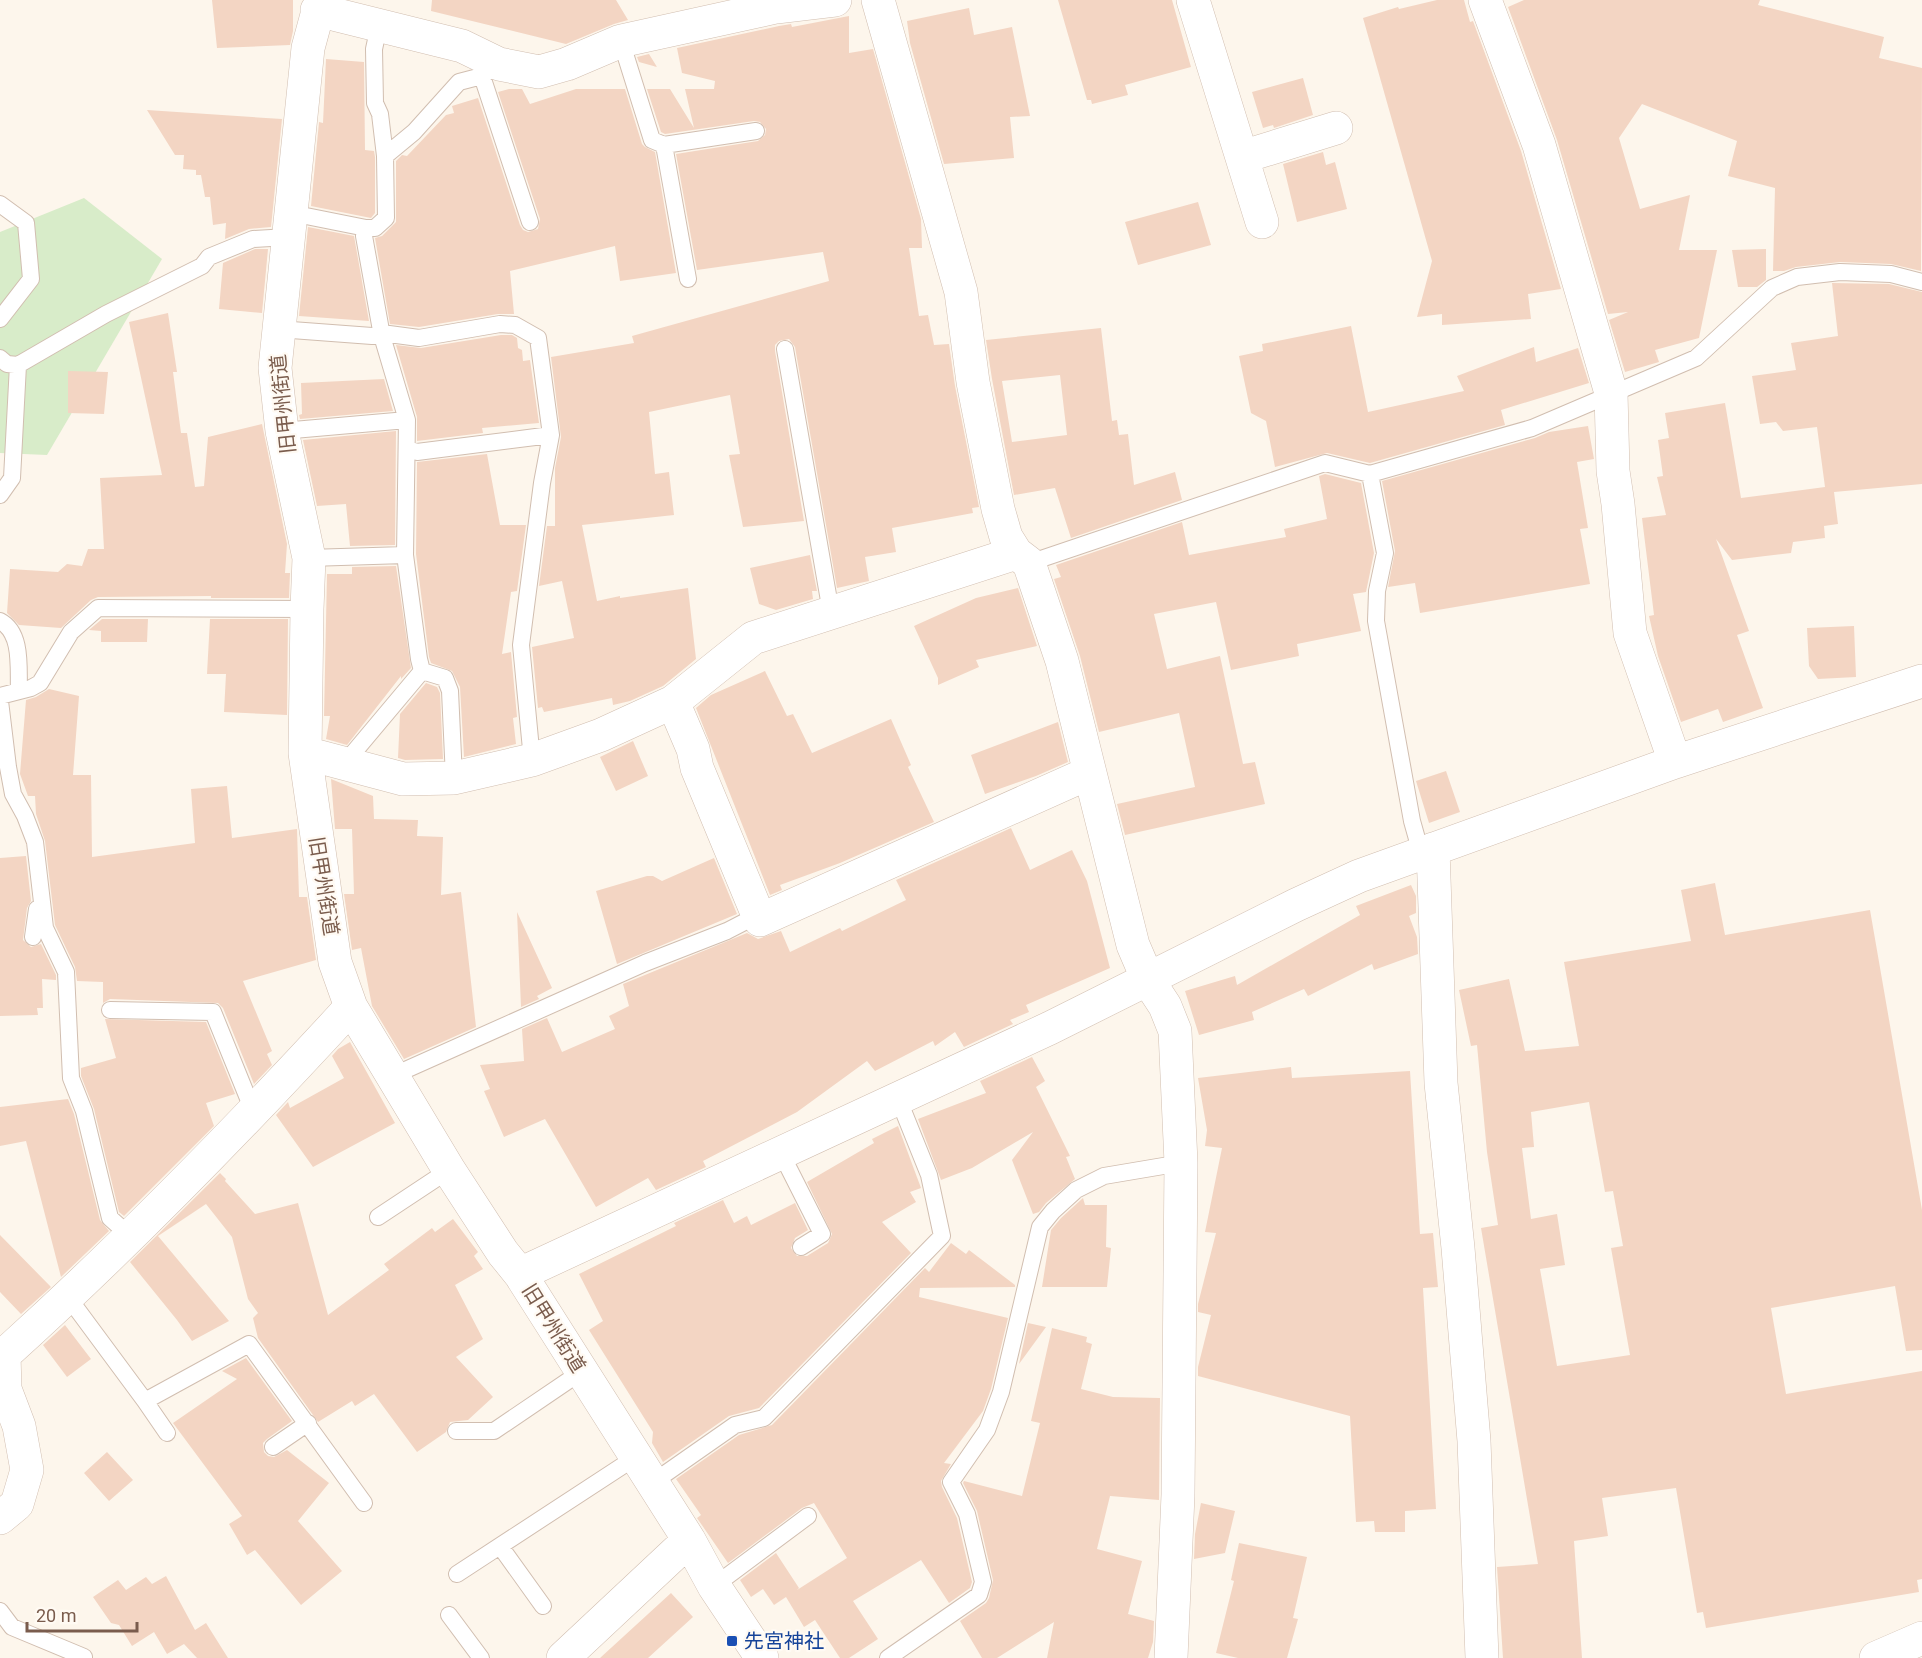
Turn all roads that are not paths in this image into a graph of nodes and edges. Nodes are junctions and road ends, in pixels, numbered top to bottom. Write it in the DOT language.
graph roads {
  1 [pos="835,0"];
  2 [pos="878,0"];
  3 [pos="1193,0"];
  4 [pos="1485,0"];
  5 [pos="319,5"];
  6 [pos="379,26"];
  7 [pos="621,41"];
  8 [pos="491,70"];
  9 [pos="1336,128"];
  10 [pos="756,131"];
  11 [pos="664,145"];
  12 [pos="385,156"];
  13 [pos="1242,157"];
  14 [pos="0,204"];
  15 [pos="530,222"];
  16 [pos="1262,222"];
  17 [pos="289,225"];
  18 [pos="366,228"];
  19 [pos="688,279"];
  20 [pos="1922,282"];
  21 [pos="0,319"];
  22 [pos="278,329"];
  23 [pos="382,336"];
  24 [pos="785,350"];
  25 [pos="0,358"];
  26 [pos="18,365"];
  27 [pos="1611,393"];
  28 [pos="407,420"];
  29 [pos="282,431"];
  30 [pos="551,435"];
  31 [pos="408,449"];
  32 [pos="1370,474"];
  33 [pos="0,495"];
  34 [pos="405,555"];
  35 [pos="1022,557"];
  36 [pos="309,558"];
  37 [pos="307,609"];
  38 [pos="831,612"];
  39 [pos="0,621"];
  40 [pos="422,671"];
  41 [pos="1922,681"];
  42 [pos="19,691"];
  43 [pos="0,696"];
  44 [pos="0,701"];
  45 [pos="673,702"];
  46 [pos="305,753"];
  47 [pos="532,760"];
  48 [pos="1675,762"];
  49 [pos="344,764"];
  50 [pos="1089,773"];
  51 [pos="454,778"];
  52 [pos="1427,851"];
  53 [pos="42,905"];
  54 [pos="758,915"];
  55 [pos="33,937"];
  56 [pos="1148,980"];
  57 [pos="351,1007"];
  58 [pos="110,1010"];
  59 [pos="392,1076"];
  60 [pos="898,1098"];
  61 [pos="254,1113"];
  62 [pos="781,1153"];
  63 [pos="1181,1163"];
  64 [pos="449,1170"];
  65 [pos="378,1217"];
  66 [pos="130,1236"];
  67 [pos="801,1247"];
  68 [pos="520,1274"];
  69 [pos="68,1297"];
  70 [pos="2,1351"];
  71 [pos="581,1372"];
  72 [pos="145,1401"];
  73 [pos="308,1423"];
  74 [pos="456,1431"];
  75 [pos="167,1433"];
  76 [pos="273,1447"];
  77 [pos="644,1470"];
  78 [pos="364,1503"];
  79 [pos="808,1516"];
  80 [pos="0,1518"];
  81 [pos="689,1540"];
  82 [pos="500,1546"];
  83 [pos="457,1574"];
  84 [pos="714,1586"];
  85 [pos="543,1606"];
  86 [pos="0,1611"];
  87 [pos="449,1615"];
  88 [pos="1922,1638"];
  89 [pos="84,1657"];
  90 [pos="481,1658"];
  91 [pos="563,1658"];
  92 [pos="762,1658"];
  93 [pos="888,1658"];
  94 [pos="1170,1658"];
  95 [pos="1482,1658"];
  96 [pos="1876,1658"];
  1 -- 7 [label="street"];
  2 -- 35 [label="street"];
  3 -- 13 [label="street"];
  4 -- 27 [label="street"];
  5 -- 6 [label="street"];
  5 -- 17 [label="street, 旧甲州街道"];
  6 -- 8 [label="street"];
  6 -- 12 [label="lane"];
  7 -- 8 [label="street"];
  7 -- 11 [label="lane"];
  8 -- 12 [label="lane"];
  8 -- 15 [label="lane"];
  9 -- 13 [label="street"];
  10 -- 11 [label="lane"];
  11 -- 19 [label="lane"];
  12 -- 18 [label="lane"];
  13 -- 16 [label="street"];
  14 -- 21 [label="lane"];
  17 -- 18 [label="lane"];
  17 -- 22 [label="street, 旧甲州街道"];
  17 -- 26 [label="lane"];
  18 -- 23 [label="lane"];
  20 -- 27 [label="lane"];
  22 -- 23 [label="lane"];
  22 -- 29 [label="street, 旧甲州街道"];
  23 -- 28 [label="lane"];
  23 -- 30 [label="lane"];
  24 -- 38 [label="lane"];
  25 -- 26 [label="lane"];
  26 -- 33 [label="lane"];
  27 -- 32 [label="lane"];
  27 -- 48 [label="street"];
  28 -- 29 [label="lane"];
  28 -- 31 [label="lane"];
  29 -- 36 [label="street, 旧甲州街道"];
  30 -- 31 [label="lane"];
  30 -- 47 [label="lane"];
  31 -- 34 [label="lane"];
  32 -- 35 [label="lane"];
  32 -- 52 [label="lane"];
  34 -- 36 [label="lane"];
  34 -- 40 [label="lane"];
  35 -- 38 [label="street"];
  35 -- 50 [label="street"];
  36 -- 37 [label="street, 旧甲州街道"];
  37 -- 42 [label="lane"];
  37 -- 46 [label="street, 旧甲州街道"];
  38 -- 45 [label="street"];
  39 -- 42 [label="lane"];
  40 -- 49 [label="lane"];
  40 -- 51 [label="lane"];
  41 -- 48 [label="street"];
  42 -- 43 [label="lane"];
  44 -- 53 [label="lane"];
  45 -- 47 [label="street"];
  45 -- 54 [label="street"];
  46 -- 49 [label="street"];
  46 -- 57 [label="street, 旧甲州街道"];
  47 -- 51 [label="street"];
  48 -- 52 [label="street"];
  49 -- 51 [label="street"];
  50 -- 54 [label="street"];
  50 -- 56 [label="street"];
  52 -- 56 [label="street"];
  52 -- 95 [label="street"];
  53 -- 55 [label="lane"];
  53 -- 66 [label="lane"];
  54 -- 59 [label="lane"];
  56 -- 60 [label="street"];
  56 -- 63 [label="street"];
  57 -- 59 [label="street, 旧甲州街道"];
  57 -- 61 [label="street"];
  58 -- 61 [label="lane"];
  59 -- 64 [label="street, 旧甲州街道"];
  60 -- 62 [label="street"];
  60 -- 77 [label="lane"];
  61 -- 66 [label="street"];
  62 -- 67 [label="lane"];
  62 -- 68 [label="street"];
  63 -- 93 [label="lane"];
  63 -- 94 [label="street"];
  64 -- 65 [label="lane"];
  64 -- 68 [label="street, 旧甲州街道"];
  66 -- 69 [label="street"];
  68 -- 71 [label="street, 旧甲州街道"];
  69 -- 70 [label="street"];
  69 -- 72 [label="lane"];
  70 -- 80 [label="street"];
  71 -- 74 [label="lane"];
  71 -- 77 [label="street, 旧甲州街道"];
  72 -- 73 [label="lane"];
  72 -- 75 [label="lane"];
  73 -- 76 [label="lane"];
  73 -- 78 [label="lane"];
  77 -- 81 [label="street, 旧甲州街道"];
  77 -- 82 [label="lane"];
  79 -- 84 [label="lane"];
  81 -- 84 [label="street, 旧甲州街道"];
  81 -- 91 [label="street"];
  82 -- 83 [label="lane"];
  82 -- 85 [label="lane"];
  84 -- 92 [label="street, 旧甲州街道"];
  86 -- 89 [label="lane"];
  87 -- 90 [label="lane"];
  88 -- 96 [label="street"];
}
